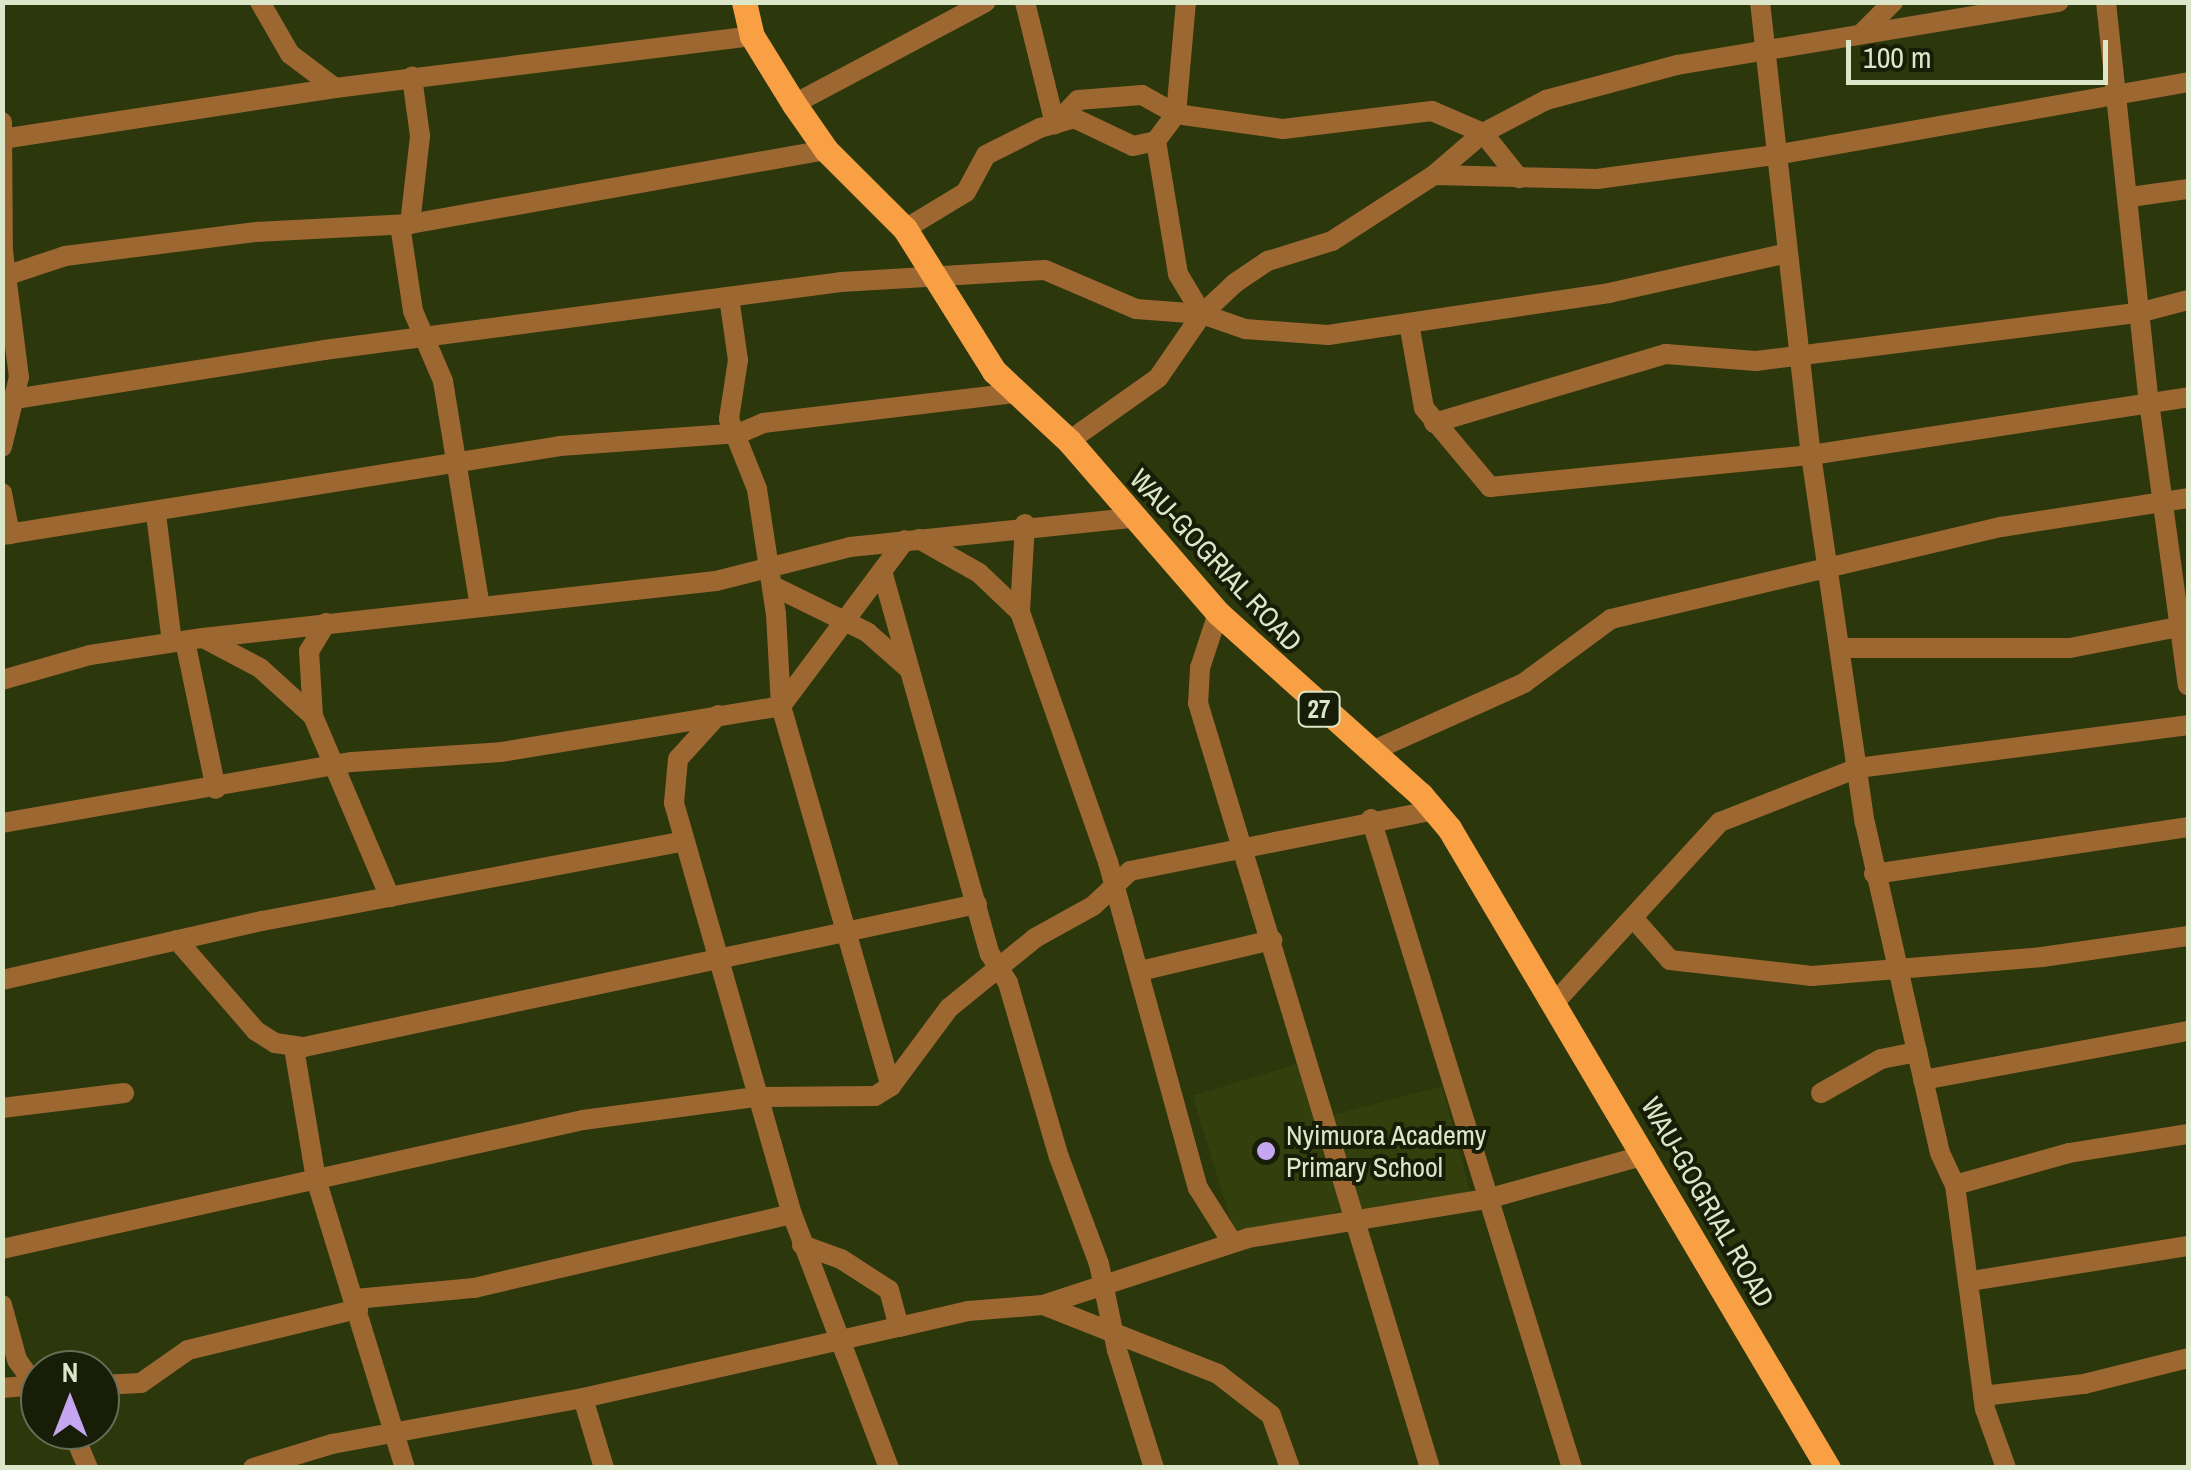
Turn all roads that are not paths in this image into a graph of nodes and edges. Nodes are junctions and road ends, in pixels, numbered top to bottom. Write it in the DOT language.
graph roads {
  1 [pos="260,2"];
  2 [pos="744,2"];
  3 [pos="986,2"];
  4 [pos="1025,2"];
  5 [pos="1186,2"];
  6 [pos="1760,2"];
  7 [pos="1893,2"];
  8 [pos="2059,2"];
  9 [pos="2106,2"];
  10 [pos="1862,33"];
  11 [pos="752,36"];
  12 [pos="1767,48"];
  13 [pos="412,77"];
  14 [pos="2188,82"];
  15 [pos="335,88"];
  16 [pos="2118,92"];
  17 [pos="794,104"];
  18 [pos="1176,114"];
  19 [pos="1055,124"];
  20 [pos="3,133"];
  21 [pos="1483,133"];
  22 [pos="1156,142"];
  23 [pos="826,150"];
  24 [pos="1775,155"];
  25 [pos="1434,175"];
  26 [pos="1519,178"];
  27 [pos="2188,189"];
  28 [pos="2130,197"];
  29 [pos="405,224"];
  30 [pos="905,229"];
  31 [pos="1788,254"];
  32 [pos="5,276"];
  33 [pos="933,276"];
  34 [pos="730,297"];
  35 [pos="2188,300"];
  36 [pos="2142,312"];
  37 [pos="1202,314"];
  38 [pos="1409,324"];
  39 [pos="424,341"];
  40 [pos="1802,352"];
  41 [pos="1016,394"];
  42 [pos="2188,397"];
  43 [pos="10,400"];
  44 [pos="2149,402"];
  45 [pos="1434,423"];
  46 [pos="732,432"];
  47 [pos="1069,441"];
  48 [pos="2,447"];
  49 [pos="1811,455"];
  50 [pos="456,466"];
  51 [pos="2,493"];
  52 [pos="2188,498"];
  53 [pos="2164,501"];
  54 [pos="156,514"];
  55 [pos="1132,518"];
  56 [pos="1025,524"];
  57 [pos="6,535"];
  58 [pos="911,539"];
  59 [pos="1830,566"];
  60 [pos="882,571"];
  61 [pos="771,577"];
  62 [pos="480,606"];
  63 [pos="1020,612"];
  64 [pos="1218,613"];
  65 [pos="842,618"];
  66 [pos="326,623"];
  67 [pos="2186,625"];
  68 [pos="187,640"];
  69 [pos="1842,648"];
  70 [pos="914,675"];
  71 [pos="2,680"];
  72 [pos="2188,685"];
  73 [pos="781,706"];
  74 [pos="313,716"];
  75 [pos="718,716"];
  76 [pos="2188,726"];
  77 [pos="1370,752"];
  78 [pos="1858,768"];
  79 [pos="333,769"];
  80 [pos="216,789"];
  81 [pos="1434,810"];
  82 [pos="1372,819"];
  83 [pos="2,822"];
  84 [pos="2188,827"];
  85 [pos="684,841"];
  86 [pos="1243,846"];
  87 [pos="1874,874"];
  88 [pos="1115,884"];
  89 [pos="390,897"];
  90 [pos="977,904"];
  91 [pos="1635,920"];
  92 [pos="851,935"];
  93 [pos="2188,936"];
  94 [pos="177,940"];
  95 [pos="1272,940"];
  96 [pos="719,962"];
  97 [pos="999,969"];
  98 [pos="1895,971"];
  99 [pos="1140,972"];
  100 [pos="2,980"];
  101 [pos="1556,1001"];
  102 [pos="2188,1031"];
  103 [pos="294,1048"];
  104 [pos="1917,1052"];
  105 [pos="1923,1080"];
  106 [pos="891,1086"];
  107 [pos="124,1093"];
  108 [pos="1820,1093"];
  109 [pos="756,1096"];
  110 [pos="2,1108"];
  111 [pos="2188,1134"];
  112 [pos="1646,1156"];
  113 [pos="316,1179"];
  114 [pos="1955,1186"];
  115 [pos="1486,1198"];
  116 [pos="792,1214"];
  117 [pos="1355,1220"];
  118 [pos="1232,1242"];
  119 [pos="802,1245"];
  120 [pos="2188,1246"];
  121 [pos="2,1249"];
  122 [pos="1971,1281"];
  123 [pos="1104,1285"];
  124 [pos="357,1304"];
  125 [pos="2,1305"];
  126 [pos="1043,1305"];
  127 [pos="899,1328"];
  128 [pos="1114,1338"];
  129 [pos="837,1340"];
  130 [pos="2188,1358"];
  131 [pos="20,1364"];
  132 [pos="120,1384"];
  133 [pos="1984,1396"];
  134 [pos="582,1398"];
  135 [pos="395,1432"];
  136 [pos="253,1468"];
  137 [pos="405,1468"];
  138 [pos="604,1468"];
  139 [pos="889,1468"];
  140 [pos="1154,1468"];
  141 [pos="1290,1468"];
  142 [pos="1430,1468"];
  143 [pos="1572,1468"];
  144 [pos="1828,1468"];
  145 [pos="2006,1468"];
  1 -- 15 [label="street"];
  2 -- 11 [label="main road, WAU-GOGRIAL ROAD / 27"];
  3 -- 17 [label="street"];
  4 -- 19 [label="street"];
  5 -- 18 [label="street"];
  6 -- 12 [label="street"];
  7 -- 10 [label="street"];
  8 -- 10 [label="street"];
  9 -- 16 [label="street"];
  10 -- 12 [label="street"];
  11 -- 13 [label="street"];
  11 -- 17 [label="main road, WAU-GOGRIAL ROAD / 27"];
  12 -- 21 [label="street"];
  12 -- 24 [label="street"];
  13 -- 15 [label="street"];
  13 -- 29 [label="street"];
  14 -- 16 [label="street"];
  15 -- 20 [label="street"];
  16 -- 24 [label="street"];
  16 -- 28 [label="street"];
  17 -- 23 [label="main road, WAU-GOGRIAL ROAD / 27"];
  18 -- 19 [label="street"];
  18 -- 21 [label="street"];
  18 -- 22 [label="street"];
  19 -- 22 [label="street"];
  19 -- 30 [label="street"];
  20 -- 32 [label="street"];
  21 -- 25 [label="street"];
  21 -- 26 [label="street"];
  22 -- 37 [label="street"];
  23 -- 29 [label="street"];
  23 -- 30 [label="main road, WAU-GOGRIAL ROAD / 27"];
  24 -- 26 [label="street"];
  24 -- 31 [label="street"];
  25 -- 26 [label="street"];
  25 -- 37 [label="street"];
  27 -- 28 [label="street"];
  28 -- 36 [label="street"];
  29 -- 32 [label="street"];
  29 -- 39 [label="street"];
  30 -- 33 [label="main road, WAU-GOGRIAL ROAD / 27"];
  31 -- 38 [label="street"];
  31 -- 40 [label="street"];
  32 -- 43 [label="street"];
  33 -- 34 [label="street"];
  33 -- 37 [label="street"];
  33 -- 41 [label="main road, WAU-GOGRIAL ROAD / 27"];
  34 -- 39 [label="street"];
  34 -- 46 [label="street"];
  35 -- 36 [label="street"];
  36 -- 40 [label="street"];
  36 -- 44 [label="street"];
  37 -- 38 [label="street"];
  37 -- 47 [label="street"];
  38 -- 45 [label="street"];
  39 -- 43 [label="street"];
  39 -- 50 [label="street"];
  40 -- 45 [label="street"];
  40 -- 49 [label="street"];
  41 -- 46 [label="street"];
  41 -- 47 [label="main road, WAU-GOGRIAL ROAD / 27"];
  42 -- 44 [label="street"];
  43 -- 48 [label="street"];
  44 -- 49 [label="street"];
  44 -- 53 [label="street"];
  45 -- 49 [label="street"];
  46 -- 50 [label="street"];
  46 -- 61 [label="street"];
  47 -- 55 [label="main road, WAU-GOGRIAL ROAD / 27"];
  49 -- 59 [label="street"];
  50 -- 54 [label="street"];
  50 -- 62 [label="street"];
  51 -- 57 [label="street"];
  52 -- 53 [label="street"];
  53 -- 59 [label="street"];
  53 -- 67 [label="street"];
  54 -- 57 [label="street"];
  54 -- 68 [label="street"];
  55 -- 56 [label="street"];
  55 -- 64 [label="main road, WAU-GOGRIAL ROAD / 27"];
  56 -- 58 [label="street"];
  56 -- 63 [label="street"];
  58 -- 60 [label="street"];
  58 -- 61 [label="street"];
  58 -- 63 [label="street"];
  59 -- 69 [label="street"];
  59 -- 77 [label="street"];
  60 -- 65 [label="street"];
  60 -- 70 [label="street"];
  61 -- 62 [label="street"];
  61 -- 65 [label="street"];
  61 -- 73 [label="street"];
  62 -- 66 [label="street"];
  63 -- 88 [label="street"];
  64 -- 77 [label="main road, WAU-GOGRIAL ROAD / 27"];
  64 -- 86 [label="street"];
  65 -- 70 [label="street"];
  65 -- 73 [label="street"];
  66 -- 68 [label="street"];
  66 -- 74 [label="street"];
  67 -- 69 [label="street"];
  67 -- 72 [label="street"];
  68 -- 71 [label="street"];
  68 -- 74 [label="street"];
  68 -- 80 [label="street"];
  69 -- 78 [label="street"];
  70 -- 90 [label="street"];
  73 -- 75 [label="street"];
  73 -- 92 [label="street"];
  74 -- 79 [label="street"];
  75 -- 79 [label="street"];
  75 -- 85 [label="street"];
  76 -- 78 [label="street"];
  77 -- 81 [label="main road, WAU-GOGRIAL ROAD / 27"];
  78 -- 87 [label="street"];
  78 -- 91 [label="street"];
  79 -- 80 [label="street"];
  79 -- 89 [label="street"];
  80 -- 83 [label="street"];
  81 -- 82 [label="street"];
  81 -- 101 [label="main road, WAU-GOGRIAL ROAD / 27"];
  82 -- 86 [label="street"];
  82 -- 115 [label="street"];
  84 -- 87 [label="street"];
  85 -- 89 [label="street"];
  85 -- 96 [label="street"];
  86 -- 88 [label="street"];
  86 -- 95 [label="street"];
  87 -- 98 [label="street"];
  88 -- 97 [label="street"];
  88 -- 99 [label="street"];
  89 -- 94 [label="street"];
  90 -- 92 [label="street"];
  90 -- 97 [label="street"];
  91 -- 98 [label="street"];
  91 -- 101 [label="street"];
  92 -- 96 [label="street"];
  92 -- 106 [label="street"];
  93 -- 98 [label="street"];
  94 -- 100 [label="street"];
  94 -- 103 [label="street"];
  95 -- 99 [label="street"];
  95 -- 117 [label="street"];
  96 -- 103 [label="street"];
  96 -- 109 [label="street"];
  97 -- 106 [label="street"];
  97 -- 123 [label="street"];
  98 -- 104 [label="street"];
  99 -- 118 [label="street"];
  101 -- 112 [label="main road, WAU-GOGRIAL ROAD / 27"];
  102 -- 105 [label="street"];
  103 -- 113 [label="street"];
  104 -- 105 [label="street"];
  104 -- 108 [label="street"];
  105 -- 114 [label="street"];
  106 -- 109 [label="street"];
  107 -- 110 [label="street"];
  109 -- 113 [label="street"];
  109 -- 116 [label="street"];
  111 -- 114 [label="street"];
  112 -- 115 [label="street"];
  112 -- 144 [label="main road, WAU-GOGRIAL ROAD / 27"];
  113 -- 121 [label="street"];
  113 -- 124 [label="street"];
  114 -- 122 [label="street"];
  115 -- 117 [label="street"];
  115 -- 143 [label="street"];
  116 -- 119 [label="street"];
  116 -- 124 [label="street"];
  117 -- 118 [label="street"];
  117 -- 142 [label="street"];
  118 -- 123 [label="street"];
  119 -- 127 [label="street"];
  119 -- 129 [label="street"];
  120 -- 122 [label="street"];
  122 -- 133 [label="street"];
  123 -- 126 [label="street"];
  123 -- 128 [label="street"];
  124 -- 132 [label="street"];
  124 -- 135 [label="street"];
  125 -- 131 [label="street"];
  126 -- 127 [label="street"];
  126 -- 128 [label="street"];
  127 -- 129 [label="street"];
  128 -- 140 [label="street"];
  128 -- 141 [label="street"];
  129 -- 134 [label="street"];
  129 -- 139 [label="street"];
  130 -- 133 [label="street"];
  133 -- 145 [label="street"];
  134 -- 135 [label="street"];
  134 -- 138 [label="street"];
  135 -- 136 [label="street"];
  135 -- 137 [label="street"];
}
